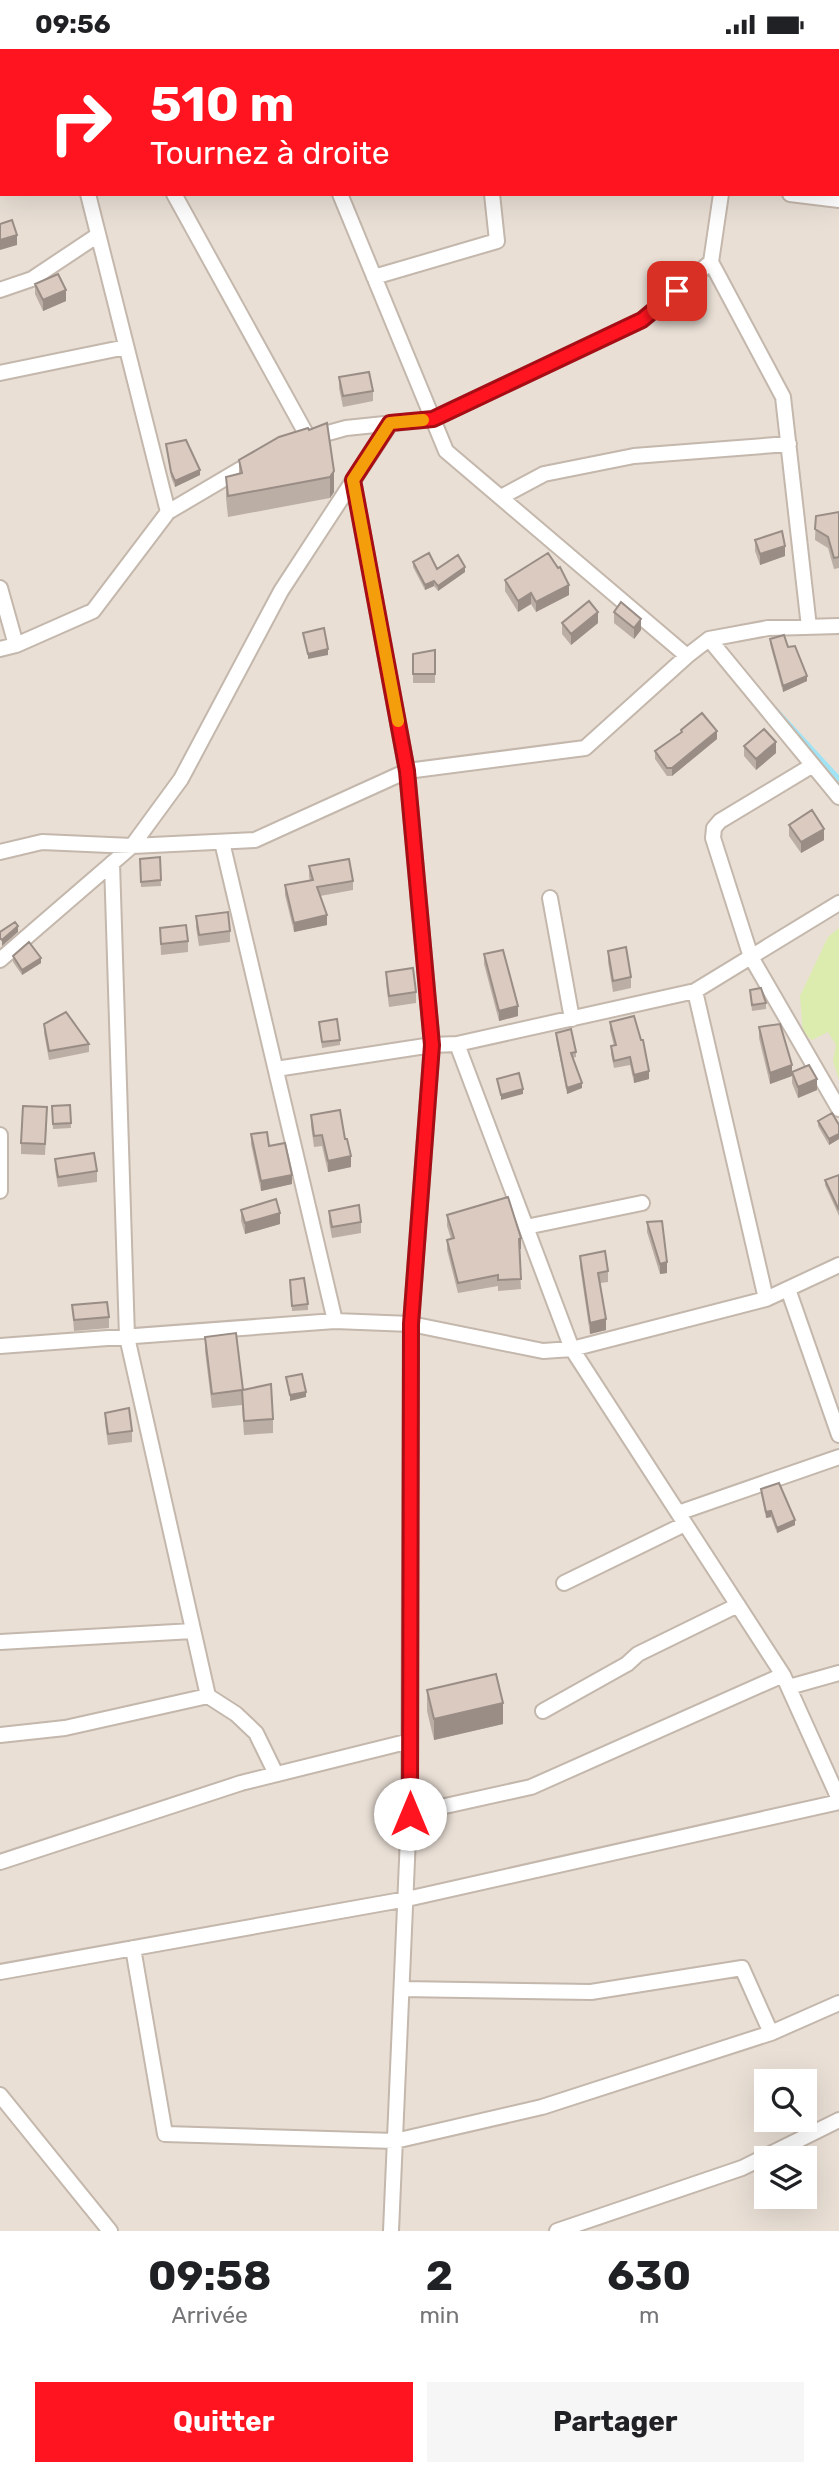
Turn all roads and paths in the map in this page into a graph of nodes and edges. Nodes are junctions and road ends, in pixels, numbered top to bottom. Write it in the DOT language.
graph roads {
  1 [pos="88,196"];
  2 [pos="175,196"];
  3 [pos="341,196"];
  4 [pos="492,196"];
  5 [pos="721,196"];
  6 [pos="806,196"];
  7 [pos="839,200"];
  8 [pos="98,235"];
  9 [pos="711,262"];
  10 [pos="374,277"];
  11 [pos="0,290"];
  12 [pos="126,347"];
  13 [pos="0,373"];
  14 [pos="433,419"];
  15 [pos="390,423"];
  16 [pos="789,444"];
  17 [pos="263,456"];
  18 [pos="353,480"];
  19 [pos="501,497"];
  20 [pos="168,512"];
  21 [pos="0,588"];
  22 [pos="839,626"];
  23 [pos="809,627"];
  24 [pos="709,639"];
  25 [pos="16,645"];
  26 [pos="0,649"];
  27 [pos="687,656"];
  28 [pos="813,765"];
  29 [pos="407,771"];
  30 [pos="839,797"];
  31 [pos="222,842"];
  32 [pos="132,846"];
  33 [pos="0,852"];
  34 [pos="112,863"];
  35 [pos="550,898"];
  36 [pos="839,902"];
  37 [pos="751,957"];
  38 [pos="0,960"];
  39 [pos="695,991"];
  40 [pos="572,1019"];
  41 [pos="432,1045"];
  42 [pos="457,1045"];
  43 [pos="276,1069"];
  44 [pos="839,1109"];
  45 [pos="0,1135"];
  46 [pos="0,1191"];
  47 [pos="642,1203"];
  48 [pos="526,1227"];
  49 [pos="839,1265"];
  50 [pos="788,1289"];
  51 [pos="766,1299"];
  52 [pos="335,1321"];
  53 [pos="411,1324"];
  54 [pos="127,1337"];
  55 [pos="0,1346"];
  56 [pos="572,1349"];
  57 [pos="839,1435"];
  58 [pos="839,1457"];
  59 [pos="682,1518"];
  60 [pos="564,1583"];
  61 [pos="738,1605"];
  62 [pos="193,1631"];
  63 [pos="0,1642"];
  64 [pos="839,1673"];
  65 [pos="786,1681"];
  66 [pos="208,1696"];
  67 [pos="543,1710"];
  68 [pos="0,1735"];
  69 [pos="410,1741"];
  70 [pos="276,1774"];
  71 [pos="839,1800"];
  72 [pos="410,1814"];
  73 [pos="0,1862"];
  74 [pos="407,1899"];
  75 [pos="133,1948"];
  76 [pos="0,1972"];
  77 [pos="402,1989"];
  78 [pos="839,2003"];
  79 [pos="771,2033"];
  80 [pos="0,2095"];
  81 [pos="839,2120"];
  82 [pos="395,2141"];
  83 [pos="110,2231"];
  84 [pos="391,2231"];
  85 [pos="557,2231"];
  1 -- 8 [label="street"];
  2 -- 15 [label="street"];
  3 -- 10 [label="street"];
  4 -- 10 [label="street"];
  5 -- 9 [label="street"];
  6 -- 7 [label="street"];
  8 -- 11 [label="street"];
  8 -- 12 [label="street"];
  9 -- 14 [label="street"];
  9 -- 16 [label="street"];
  10 -- 14 [label="street"];
  12 -- 13 [label="street"];
  12 -- 20 [label="street"];
  14 -- 15 [label="street"];
  14 -- 19 [label="street"];
  15 -- 18 [label="street"];
  16 -- 19 [label="street"];
  16 -- 23 [label="street"];
  17 -- 20 [label="street"];
  18 -- 29 [label="street"];
  18 -- 32 [label="street"];
  19 -- 27 [label="street"];
  20 -- 25 [label="street"];
  21 -- 25 [label="street"];
  22 -- 23 [label="street"];
  23 -- 24 [label="street"];
  24 -- 27 [label="street"];
  24 -- 28 [label="street"];
  25 -- 26 [label="street"];
  27 -- 29 [label="street"];
  28 -- 30 [label="street"];
  28 -- 37 [label="street"];
  29 -- 31 [label="street"];
  29 -- 41 [label="street"];
  31 -- 32 [label="street"];
  31 -- 43 [label="street"];
  32 -- 33 [label="street"];
  32 -- 34 [label="street"];
  34 -- 38 [label="street"];
  34 -- 54 [label="street"];
  35 -- 40 [label="street"];
  36 -- 37 [label="street"];
  37 -- 39 [label="street"];
  37 -- 44 [label="street"];
  39 -- 40 [label="street"];
  39 -- 51 [label="street"];
  40 -- 42 [label="street"];
  41 -- 42 [label="street"];
  41 -- 43 [label="street"];
  41 -- 53 [label="street"];
  42 -- 48 [label="street"];
  43 -- 52 [label="street"];
  45 -- 46 [label="street"];
  47 -- 48 [label="street"];
  48 -- 56 [label="street"];
  49 -- 50 [label="street"];
  50 -- 51 [label="street"];
  50 -- 57 [label="street"];
  51 -- 56 [label="street"];
  52 -- 53 [label="street"];
  52 -- 54 [label="street"];
  53 -- 56 [label="street"];
  53 -- 69 [label="street"];
  54 -- 55 [label="street"];
  54 -- 62 [label="street"];
  56 -- 59 [label="street"];
  58 -- 59 [label="street"];
  59 -- 60 [label="street"];
  59 -- 61 [label="street"];
  61 -- 65 [label="street"];
  61 -- 67 [label="street"];
  62 -- 63 [label="street"];
  62 -- 66 [label="street"];
  64 -- 65 [label="street"];
  65 -- 71 [label="street"];
  65 -- 72 [label="street"];
  66 -- 68 [label="street"];
  66 -- 70 [label="street"];
  69 -- 70 [label="street"];
  69 -- 72 [label="street"];
  70 -- 73 [label="street"];
  71 -- 74 [label="street"];
  72 -- 74 [label="street"];
  74 -- 75 [label="street"];
  74 -- 77 [label="street"];
  75 -- 76 [label="street"];
  75 -- 82 [label="street"];
  77 -- 79 [label="street"];
  77 -- 82 [label="street"];
  78 -- 79 [label="street"];
  79 -- 82 [label="street"];
  80 -- 83 [label="street"];
  81 -- 85 [label="street"];
  82 -- 84 [label="street"];
}
